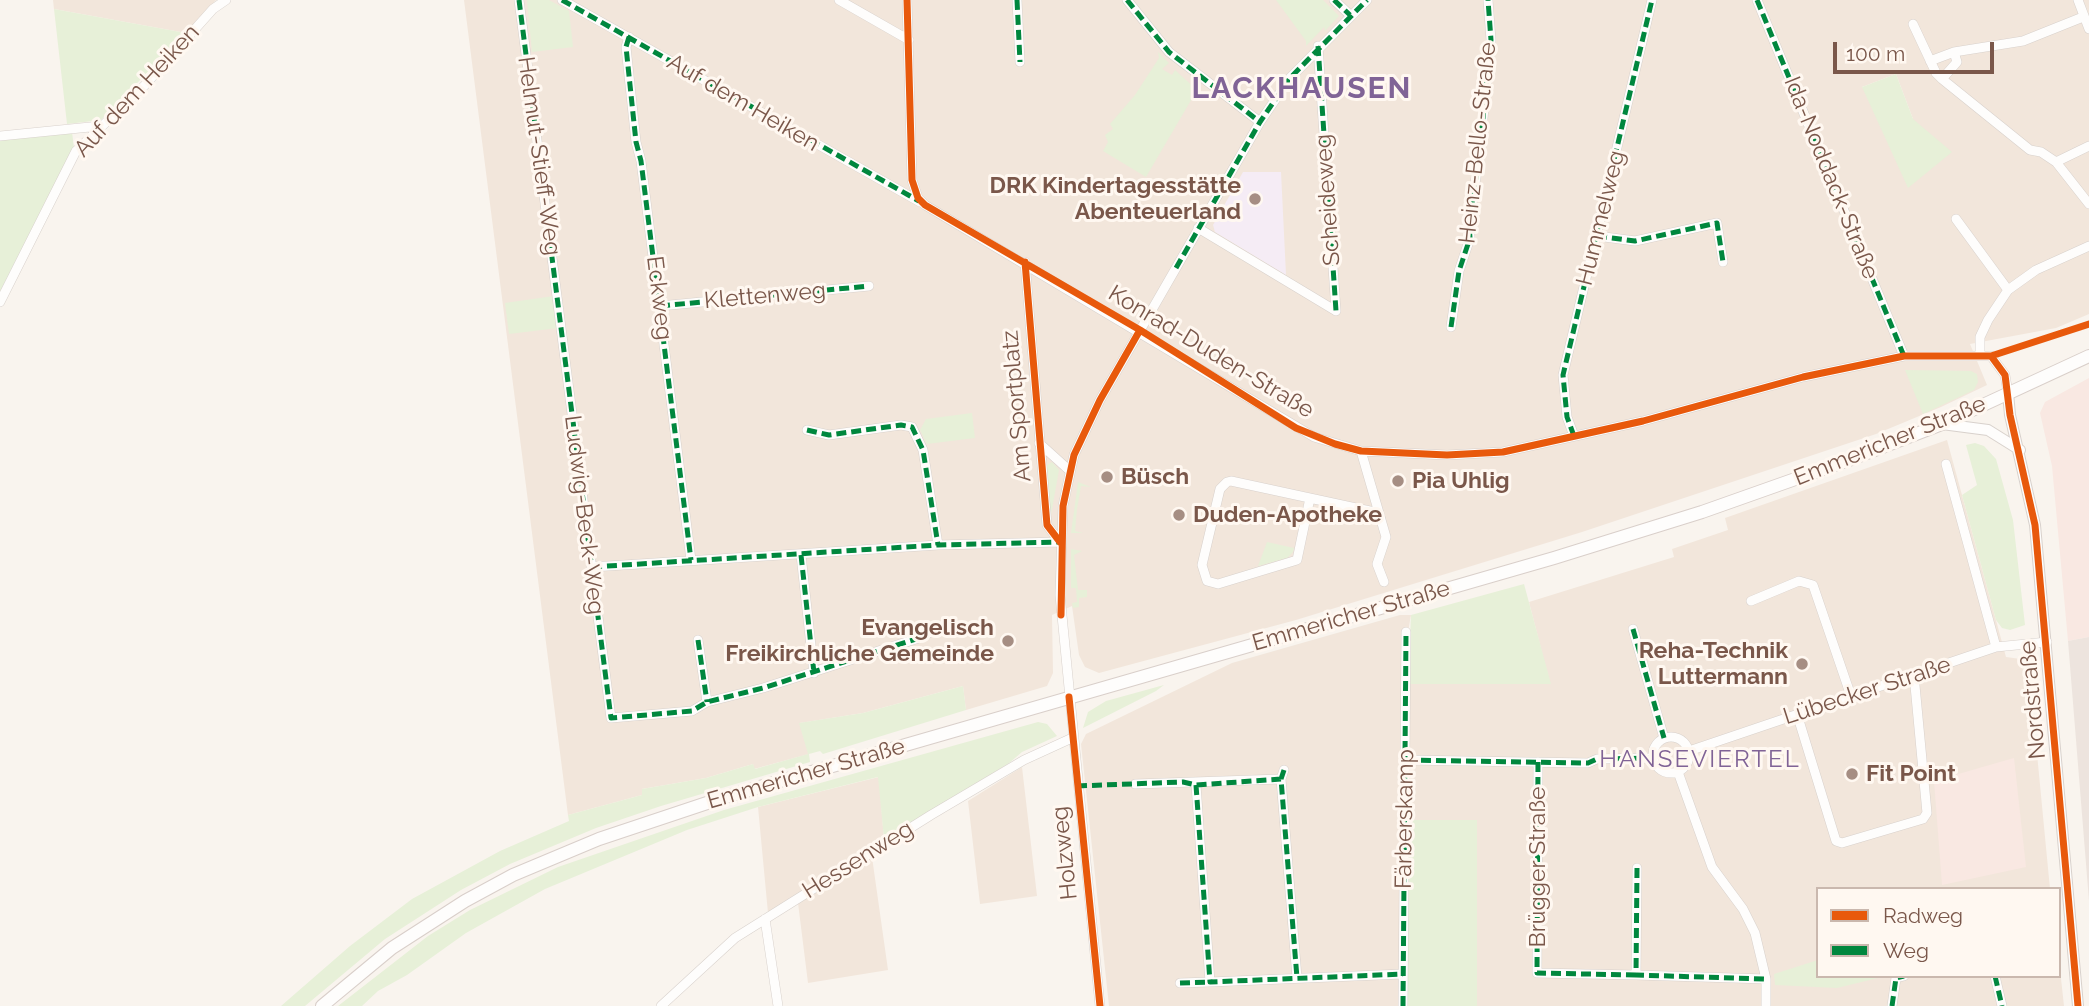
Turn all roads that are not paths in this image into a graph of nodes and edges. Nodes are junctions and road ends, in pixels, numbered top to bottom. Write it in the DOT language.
graph roads {
  1 [pos="226,0"];
  2 [pos="519,0"];
  3 [pos="562,0"];
  4 [pos="839,0"];
  5 [pos="908,0"];
  6 [pos="1017,0"];
  7 [pos="1127,0"];
  8 [pos="1334,0"];
  9 [pos="1367,0"];
  10 [pos="1488,0"];
  11 [pos="1652,0"];
  12 [pos="1757,0"];
  13 [pos="2078,0"];
  14 [pos="1350,15"];
  15 [pos="2083,17"];
  16 [pos="1913,24"];
  17 [pos="2089,29"];
  18 [pos="628,37"];
  19 [pos="909,40"];
  20 [pos="1318,46"];
  21 [pos="1954,52"];
  22 [pos="1930,61"];
  23 [pos="1020,62"];
  24 [pos="1942,79"];
  25 [pos="1260,122"];
  26 [pos="100,126"];
  27 [pos="0,136"];
  28 [pos="2089,146"];
  29 [pos="2056,162"];
  30 [pos="2089,204"];
  31 [pos="925,205"];
  32 [pos="1956,219"];
  33 [pos="1198,228"];
  34 [pos="1597,236"];
  35 [pos="2089,246"];
  36 [pos="1025,262"];
  37 [pos="1723,262"];
  38 [pos="869,286"];
  39 [pos="2008,290"];
  40 [pos="0,302"];
  41 [pos="660,306"];
  42 [pos="561,311"];
  43 [pos="1451,327"];
  44 [pos="1140,330"];
  45 [pos="1980,354"];
  46 [pos="1905,356"];
  47 [pos="2089,356"];
  48 [pos="2008,393"];
  49 [pos="1942,424"];
  50 [pos="807,430"];
  51 [pos="1574,436"];
  52 [pos="1039,443"];
  53 [pos="2020,450"];
  54 [pos="1362,451"];
  55 [pos="1945,464"];
  56 [pos="1070,471"];
  57 [pos="1310,498"];
  58 [pos="1379,513"];
  59 [pos="1060,542"];
  60 [pos="938,545"];
  61 [pos="801,555"];
  62 [pos="691,560"];
  63 [pos="592,567"];
  64 [pos="1384,582"];
  65 [pos="1751,601"];
  66 [pos="942,626"];
  67 [pos="1633,629"];
  68 [pos="1406,632"];
  69 [pos="698,640"];
  70 [pos="2047,642"];
  71 [pos="1996,647"];
  72 [pos="814,673"];
  73 [pos="1914,675"];
  74 [pos="1851,696"];
  75 [pos="1069,697"];
  76 [pos="707,702"];
  77 [pos="1797,714"];
  78 [pos="1072,738"];
  79 [pos="1664,738"];
  80 [pos="1689,751"];
  81 [pos="1653,758"];
  82 [pos="1406,760"];
  83 [pos="1538,762"];
  84 [pos="1678,772"];
  85 [pos="1135,784"];
  86 [pos="1196,785"];
  87 [pos="1637,868"];
  88 [pos="765,919"];
  89 [pos="1403,974"];
  90 [pos="1636,975"];
  91 [pos="1297,978"];
  92 [pos="1896,978"];
  93 [pos="1995,978"];
  94 [pos="1766,979"];
  95 [pos="1210,982"];
  96 [pos="1180,983"];
  97 [pos="322,1006"];
  98 [pos="662,1006"];
  99 [pos="778,1006"];
  100 [pos="1100,1006"];
  101 [pos="1403,1006"];
  102 [pos="1766,1006"];
  103 [pos="1892,1006"];
  104 [pos="2002,1006"];
  105 [pos="2077,1006"];
  1 -- 26 [label="street, Auf dem Heiken"];
  2 -- 42 [label="street, Helmut-Stieff-Weg"];
  3 -- 18 [label="street, Auf dem Heiken"];
  4 -- 19 [label="street"];
  5 -- 19 [label="street"];
  6 -- 23 [label="street"];
  7 -- 25 [label="street"];
  8 -- 14 [label="street"];
  9 -- 14 [label="street, Holzweg"];
  10 -- 43 [label="street, Heinz-Bello-Straße"];
  11 -- 34 [label="street, Hummelweg"];
  12 -- 46 [label="street, Ida-Noddack-Straße"];
  13 -- 15 [label="street"];
  14 -- 20 [label="street, Holzweg"];
  15 -- 17 [label="street"];
  15 -- 21 [label="street"];
  16 -- 22 [label="street"];
  18 -- 31 [label="street, Auf dem Heiken"];
  18 -- 41 [label="street, Eckweg"];
  19 -- 31 [label="street"];
  20 -- 25 [label="street, Holzweg"];
  20 -- 33 [label="street, Scheideweg"];
  21 -- 22 [label="street"];
  21 -- 24 [label="street"];
  22 -- 24 [label="street"];
  24 -- 29 [label="street"];
  25 -- 33 [label="street, Holzweg"];
  26 -- 27 [label="street"];
  26 -- 40 [label="street, Auf dem Heiken"];
  28 -- 29 [label="street"];
  29 -- 30 [label="street"];
  31 -- 36 [label="street, Konrad-Duden-Straße"];
  32 -- 39 [label="street"];
  33 -- 44 [label="street, Holzweg"];
  34 -- 37 [label="street"];
  34 -- 51 [label="street, Hummelweg"];
  35 -- 39 [label="street"];
  36 -- 44 [label="street, Konrad-Duden-Straße"];
  36 -- 52 [label="street, Am Sportplatz"];
  38 -- 41 [label="street, Klettenweg"];
  39 -- 45 [label="street"];
  41 -- 62 [label="street, Eckweg"];
  42 -- 63 [label="street, Ludwig-Beck-Weg"];
  44 -- 54 [label="street, Konrad-Duden-Straße"];
  44 -- 56 [label="street, Holzweg"];
  45 -- 46 [label="street, Konrad-Duden-Straße"];
  45 -- 48 [label="street"];
  46 -- 51 [label="street, Konrad-Duden-Straße"];
  47 -- 48 [label="main road, Emmericher Straße"];
  48 -- 49 [label="main road, Emmericher Straße"];
  48 -- 53 [label="street, Nordstraße"];
  49 -- 53 [label="street"];
  49 -- 75 [label="main road, Emmericher Straße"];
  50 -- 60 [label="street"];
  51 -- 54 [label="street, Konrad-Duden-Straße"];
  52 -- 56 [label="street, Am Sportplatz"];
  52 -- 59 [label="street, Am Sportplatz"];
  53 -- 70 [label="street, Nordstraße"];
  54 -- 58 [label="street"];
  55 -- 71 [label="street, Nordstraße"];
  56 -- 59 [label="street, Holzweg"];
  57 -- 57 [label="street"];
  57 -- 58 [label="street"];
  58 -- 64 [label="street"];
  59 -- 60 [label="street"];
  59 -- 75 [label="street, Holzweg"];
  60 -- 61 [label="street"];
  61 -- 62 [label="street"];
  61 -- 72 [label="street"];
  62 -- 63 [label="street"];
  63 -- 76 [label="street, Ludwig-Beck-Weg"];
  65 -- 74 [label="street"];
  66 -- 72 [label="street"];
  67 -- 79 [label="street"];
  68 -- 82 [label="street, Färberskamp"];
  69 -- 76 [label="street"];
  70 -- 71 [label="street, Lübecker Straße"];
  70 -- 105 [label="street, Nordstraße"];
  71 -- 73 [label="street, Lübecker Straße"];
  72 -- 76 [label="street"];
  73 -- 74 [label="street, Lübecker Straße"];
  73 -- 77 [label="street"];
  74 -- 77 [label="street, Lübecker Straße"];
  75 -- 78 [label="street, Holzweg"];
  75 -- 97 [label="main road, Emmericher Straße"];
  77 -- 80 [label="street, Lübecker Straße"];
  78 -- 88 [label="street, Hessenweg"];
  78 -- 100 [label="street, Holzweg"];
  79 -- 80 [label="street"];
  79 -- 81 [label="street"];
  80 -- 84 [label="street"];
  81 -- 83 [label="street"];
  81 -- 84 [label="street"];
  82 -- 83 [label="street"];
  82 -- 89 [label="street, Färberskamp"];
  83 -- 90 [label="street, Brügger Straße"];
  84 -- 94 [label="street"];
  85 -- 86 [label="street"];
  86 -- 91 [label="street"];
  86 -- 95 [label="street"];
  87 -- 90 [label="street"];
  88 -- 98 [label="street, Hessenweg"];
  88 -- 99 [label="street"];
  89 -- 91 [label="street"];
  89 -- 101 [label="street, Färberskamp"];
  90 -- 94 [label="street"];
  91 -- 95 [label="street"];
  92 -- 103 [label="street"];
  93 -- 104 [label="street"];
  94 -- 102 [label="street"];
  95 -- 96 [label="street"];
}
